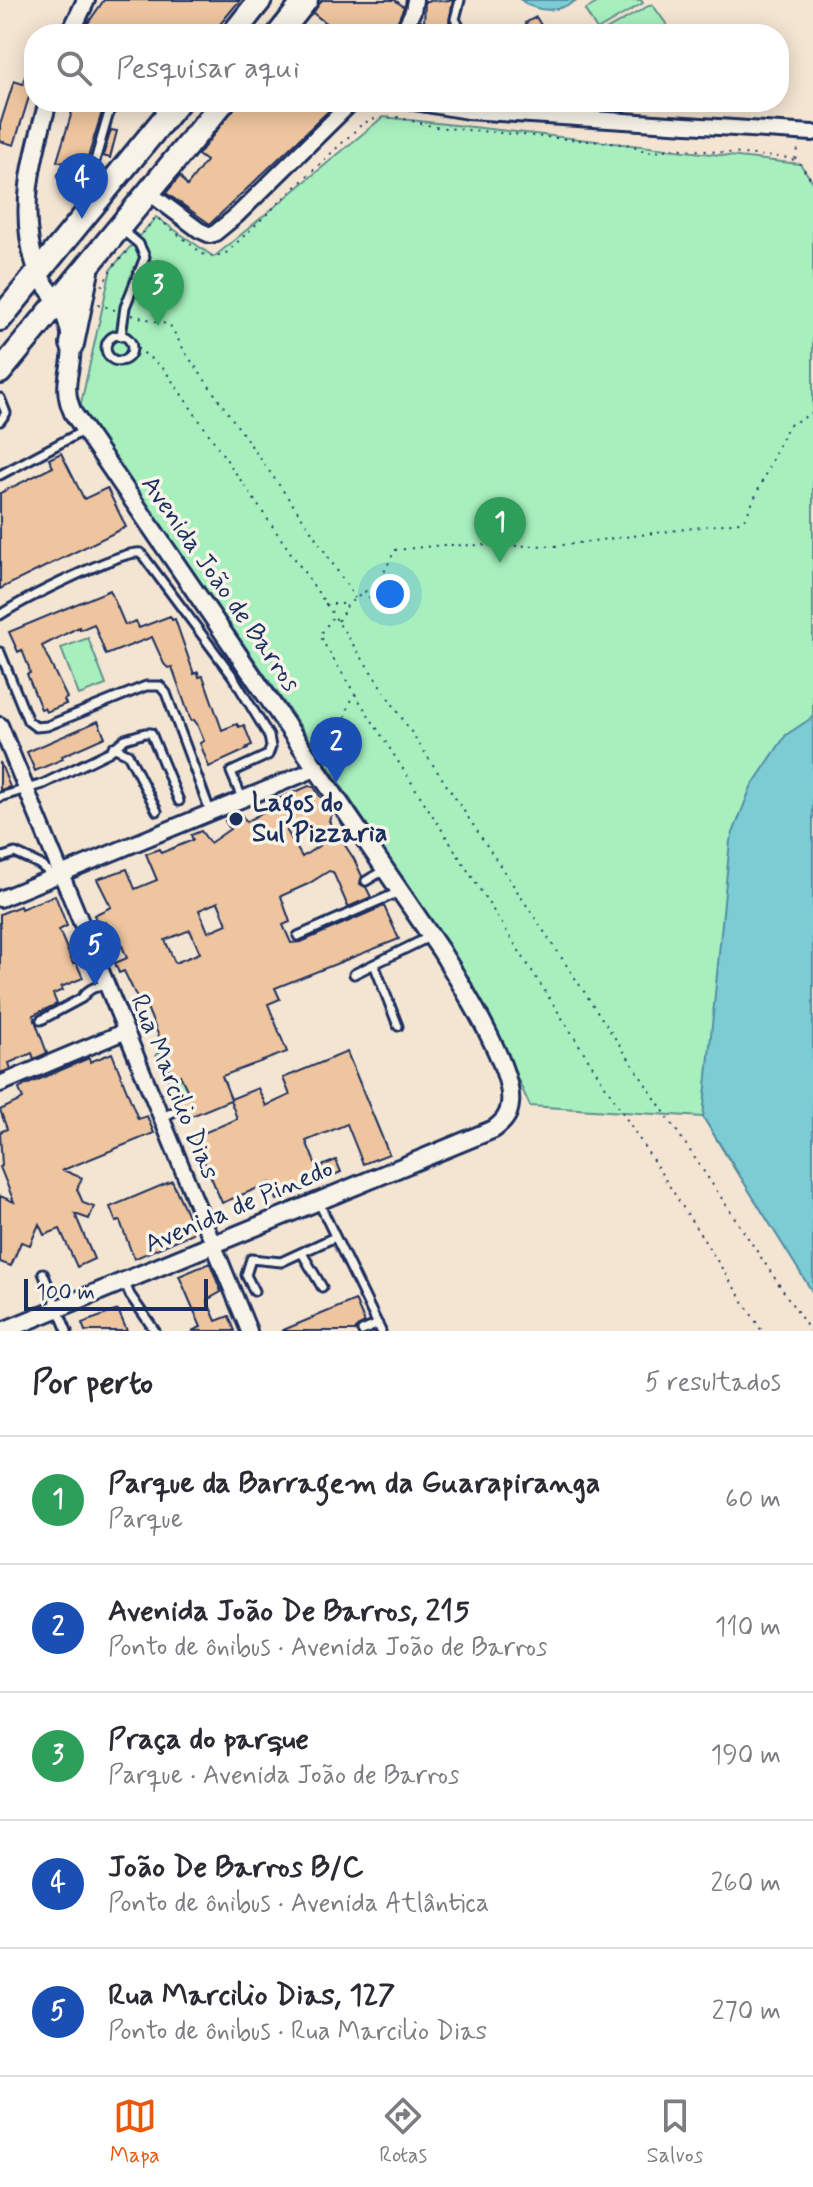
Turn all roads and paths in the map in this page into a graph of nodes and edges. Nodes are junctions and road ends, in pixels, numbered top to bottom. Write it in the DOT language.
graph roads {
  1 [pos="86,0"];
  2 [pos="260,0"];
  3 [pos="306,0"];
  4 [pos="415,0"];
  5 [pos="460,0"];
  6 [pos="75,24"];
  7 [pos="241,24"];
  8 [pos="287,24"];
  9 [pos="407,24"];
  10 [pos="458,24"];
  11 [pos="45,112"];
  12 [pos="110,112"];
  13 [pos="169,112"];
  14 [pos="215,112"];
  15 [pos="342,112"];
  16 [pos="370,112"];
  17 [pos="486,112"];
  18 [pos="372,119"];
  19 [pos="808,134"];
  20 [pos="813,148"];
  21 [pos="795,160"];
  22 [pos="63,177"];
  23 [pos="813,182"];
  24 [pos="97,188"];
  25 [pos="148,192"];
  26 [pos="128,234"];
  27 [pos="88,265"];
  28 [pos="38,274"];
  29 [pos="98,291"];
  30 [pos="91,301"];
  31 [pos="58,302"];
  32 [pos="2,312"];
  33 [pos="124,313"];
  34 [pos="121,336"];
  35 [pos="131,343"];
  36 [pos="72,344"];
  37 [pos="0,372"];
  38 [pos="0,398"];
  39 [pos="813,413"];
  40 [pos="0,421"];
  41 [pos="85,430"];
  42 [pos="2,474"];
  43 [pos="355,599"];
  44 [pos="325,604"];
  45 [pos="348,604"];
  46 [pos="0,615"];
  47 [pos="333,616"];
  48 [pos="337,622"];
  49 [pos="0,652"];
  50 [pos="355,694"];
  51 [pos="0,725"];
  52 [pos="113,747"];
  53 [pos="318,768"];
  54 [pos="27,790"];
  55 [pos="241,796"];
  56 [pos="0,797"];
  57 [pos="179,801"];
  58 [pos="209,809"];
  59 [pos="157,811"];
  60 [pos="0,858"];
  61 [pos="386,869"];
  62 [pos="58,875"];
  63 [pos="366,881"];
  64 [pos="401,891"];
  65 [pos="0,899"];
  66 [pos="298,936"];
  67 [pos="431,936"];
  68 [pos="374,964"];
  69 [pos="354,974"];
  70 [pos="107,984"];
  71 [pos="41,1020"];
  72 [pos="398,1026"];
  73 [pos="126,1031"];
  74 [pos="0,1084"];
  75 [pos="177,1110"];
  76 [pos="161,1118"];
  77 [pos="494,1129"];
  78 [pos="318,1201"];
  79 [pos="335,1237"];
  80 [pos="212,1245"];
  81 [pos="302,1253"];
  82 [pos="43,1273"];
  83 [pos="124,1281"];
  84 [pos="322,1287"];
  85 [pos="254,1291"];
  86 [pos="57,1309"];
  87 [pos="380,1328"];
  88 [pos="3,1331"];
  89 [pos="67,1331"];
  90 [pos="155,1331"];
  91 [pos="249,1331"];
  92 [pos="362,1331"];
  93 [pos="762,1331"];
  94 [pos="810,1331"];
  1 -- 6 [label="street"];
  2 -- 7 [label="main road"];
  3 -- 8 [label="main road"];
  4 -- 9 [label="street"];
  5 -- 10 [label="lane"];
  11 -- 28 [label="street"];
  12 -- 24 [label="lane"];
  13 -- 24 [label="main road"];
  14 -- 25 [label="main road"];
  15 -- 25 [label="street"];
  16 -- 18 [label="path"];
  17 -- 19 [label="street"];
  18 -- 21 [label="path"];
  18 -- 26 [label="path"];
  19 -- 20 [label="street"];
  19 -- 21 [label="path"];
  21 -- 23 [label="path"];
  22 -- 24 [label="lane"];
  24 -- 28 [label="main road"];
  25 -- 26 [label="main road"];
  26 -- 27 [label="main road"];
  26 -- 29 [label="path"];
  26 -- 33 [label="lane"];
  27 -- 31 [label="main road"];
  27 -- 36 [label="main road"];
  28 -- 31 [label="street, Avenida João de Barros"];
  28 -- 32 [label="main road"];
  30 -- 33 [label="path"];
  31 -- 36 [label="street, Avenida João de Barros"];
  31 -- 37 [label="main road"];
  33 -- 34 [label="lane"];
  33 -- 43 [label="path"];
  34 -- 35 [label="lane"];
  34 -- 35 [label="lane"];
  35 -- 44 [label="path"];
  36 -- 41 [label="street, Avenida João de Barros"];
  38 -- 40 [label="lane"];
  39 -- 43 [label="path"];
  41 -- 42 [label="lane"];
  41 -- 53 [label="street, Avenida João de Barros"];
  43 -- 45 [label="path"];
  44 -- 45 [label="path"];
  44 -- 47 [label="path"];
  45 -- 48 [label="path"];
  46 -- 55 [label="lane"];
  47 -- 48 [label="path"];
  47 -- 50 [label="path"];
  48 -- 94 [label="path"];
  49 -- 58 [label="lane"];
  50 -- 53 [label="path"];
  50 -- 93 [label="path"];
  51 -- 54 [label="street, Rua Marcilio Dias"];
  52 -- 54 [label="lane"];
  52 -- 57 [label="lane"];
  52 -- 59 [label="lane"];
  53 -- 55 [label="street"];
  53 -- 61 [label="street, Avenida João de Barros"];
  54 -- 56 [label="lane"];
  54 -- 62 [label="street, Rua Marcilio Dias"];
  55 -- 58 [label="street"];
  58 -- 62 [label="street"];
  60 -- 62 [label="lane"];
  61 -- 63 [label="lane"];
  61 -- 64 [label="street, Avenida João de Barros"];
  62 -- 65 [label="street"];
  62 -- 70 [label="street, Rua Marcilio Dias"];
  64 -- 66 [label="lane"];
  64 -- 67 [label="street, Avenida João de Barros"];
  67 -- 68 [label="lane"];
  67 -- 77 [label="street, Avenida João de Barros"];
  68 -- 69 [label="lane"];
  68 -- 72 [label="lane"];
  70 -- 71 [label="lane"];
  70 -- 73 [label="street, Rua Marcilio Dias"];
  73 -- 74 [label="street"];
  73 -- 76 [label="street, Rua Marcilio Dias"];
  75 -- 76 [label="lane"];
  76 -- 80 [label="street, Rua Marcilio Dias"];
  77 -- 78 [label="street, Avenida de Pinedo"];
  78 -- 79 [label="lane"];
  78 -- 80 [label="street, Avenida de Pinedo"];
  79 -- 81 [label="lane"];
  79 -- 87 [label="lane"];
  80 -- 83 [label="street, Avenida de Pinedo"];
  80 -- 91 [label="street, Rua Marcilio Dias"];
  81 -- 84 [label="lane"];
  81 -- 85 [label="lane"];
  82 -- 86 [label="lane"];
  83 -- 86 [label="street, Avenida de Pinedo"];
  83 -- 90 [label="lane"];
  86 -- 88 [label="street, Avenida de Pinedo"];
  86 -- 89 [label="lane"];
  87 -- 92 [label="lane"];
}
